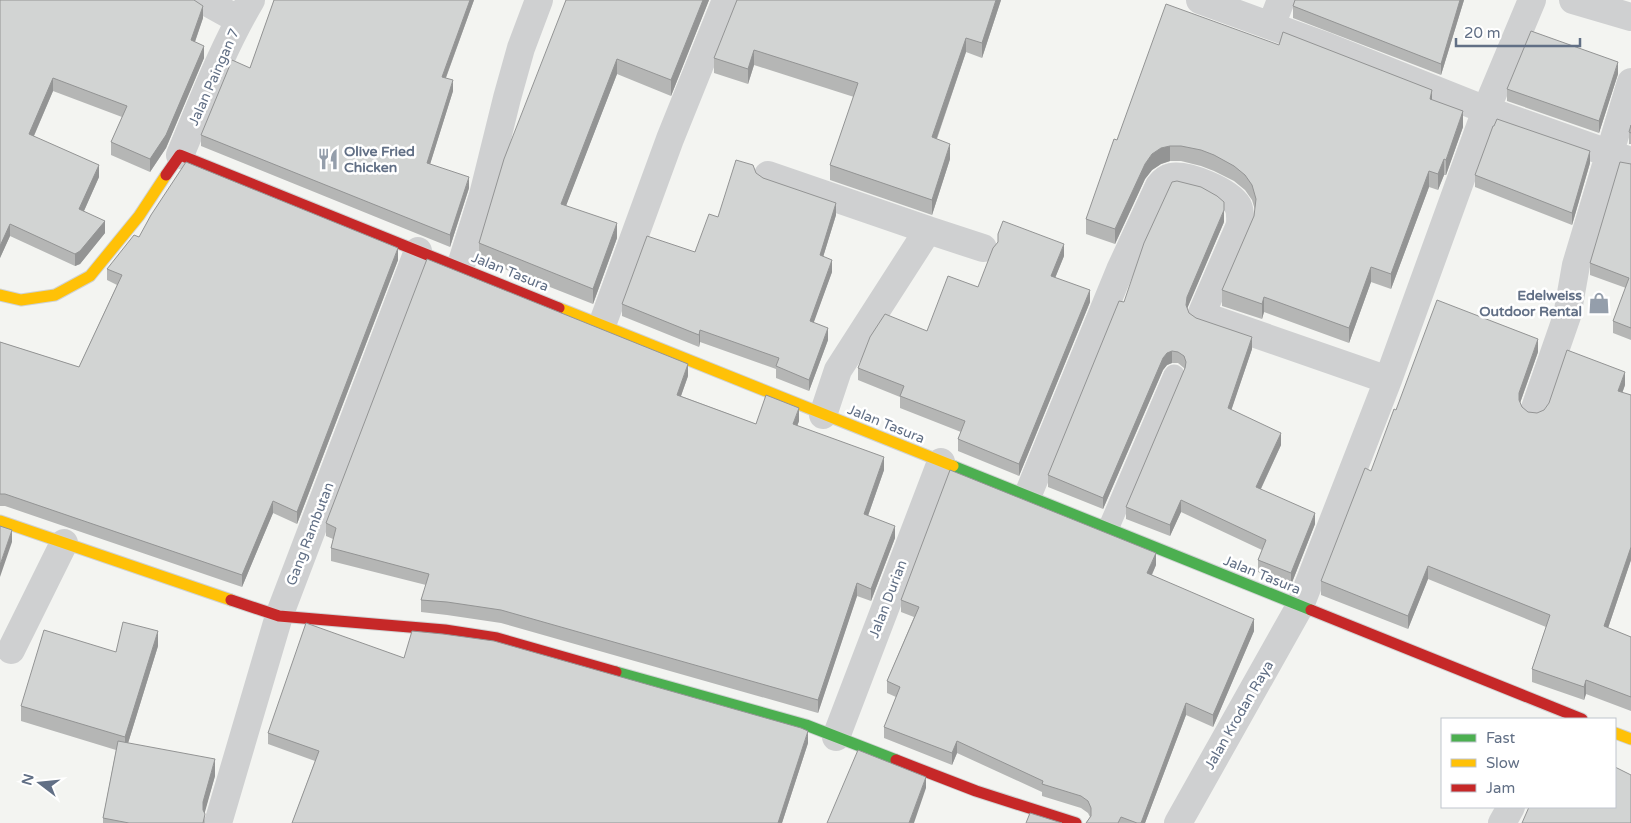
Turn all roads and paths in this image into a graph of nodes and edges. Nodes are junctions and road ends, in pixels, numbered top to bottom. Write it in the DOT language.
graph roads {
  1 [pos="203,0"];
  2 [pos="539,0"];
  3 [pos="726,0"];
  4 [pos="1200,0"];
  5 [pos="1281,0"];
  6 [pos="1532,0"];
  7 [pos="1573,0"];
  8 [pos="245,10"];
  9 [pos="1631,17"];
  10 [pos="1271,26"];
  11 [pos="1631,82"];
  12 [pos="1486,110"];
  13 [pos="180,155"];
  14 [pos="1620,157"];
  15 [pos="768,174"];
  16 [pos="928,230"];
  17 [pos="983,248"];
  18 [pos="418,252"];
  19 [pos="460,268"];
  20 [pos="0,295"];
  21 [pos="602,325"];
  22 [pos="1174,375"];
  23 [pos="1388,380"];
  24 [pos="1534,411"];
  25 [pos="824,415"];
  26 [pos="941,462"];
  27 [pos="1027,496"];
  28 [pos="0,521"];
  29 [pos="1108,529"];
  30 [pos="64,543"];
  31 [pos="1300,606"];
  32 [pos="279,616"];
  33 [pos="11,650"];
  34 [pos="1566,716"];
  35 [pos="1616,733"];
  36 [pos="836,737"];
  37 [pos="1631,740"];
  38 [pos="1510,808"];
  39 [pos="218,823"];
  40 [pos="1076,823"];
  41 [pos="1178,823"];
  42 [pos="1502,823"];
  1 -- 8 [label="street"];
  2 -- 19 [label="street"];
  3 -- 21 [label="street"];
  4 -- 10 [label="street"];
  5 -- 10 [label="street"];
  6 -- 12 [label="street, Jalan Krodan Raya"];
  7 -- 9 [label="street"];
  8 -- 13 [label="street, Jalan Paingan 7"];
  10 -- 12 [label="street"];
  11 -- 14 [label="street"];
  12 -- 14 [label="street"];
  12 -- 23 [label="street, Jalan Krodan Raya"];
  13 -- 18 [label="street, Jalan Tasura"];
  13 -- 20 [label="street"];
  14 -- 24 [label="street"];
  15 -- 16 [label="street"];
  16 -- 17 [label="street"];
  16 -- 25 [label="street"];
  18 -- 19 [label="street, Jalan Tasura"];
  18 -- 32 [label="street, Gang Rambutan"];
  19 -- 21 [label="street, Jalan Tasura"];
  21 -- 25 [label="street, Jalan Tasura"];
  22 -- 29 [label="lane"];
  23 -- 27 [label="street"];
  23 -- 31 [label="street, Jalan Krodan Raya"];
  25 -- 26 [label="street, Jalan Tasura"];
  26 -- 27 [label="street, Jalan Tasura"];
  26 -- 36 [label="street, Jalan Durian"];
  27 -- 29 [label="street, Jalan Tasura"];
  28 -- 30 [label="street"];
  29 -- 31 [label="street, Jalan Tasura"];
  30 -- 32 [label="street"];
  30 -- 33 [label="street"];
  31 -- 34 [label="street, Jalan Tasura"];
  31 -- 41 [label="street, Jalan Krodan Raya"];
  32 -- 36 [label="street"];
  32 -- 39 [label="street, Gang Rambutan"];
  35 -- 37 [label="street"];
  36 -- 40 [label="street"];
  38 -- 42 [label="street"];
}
